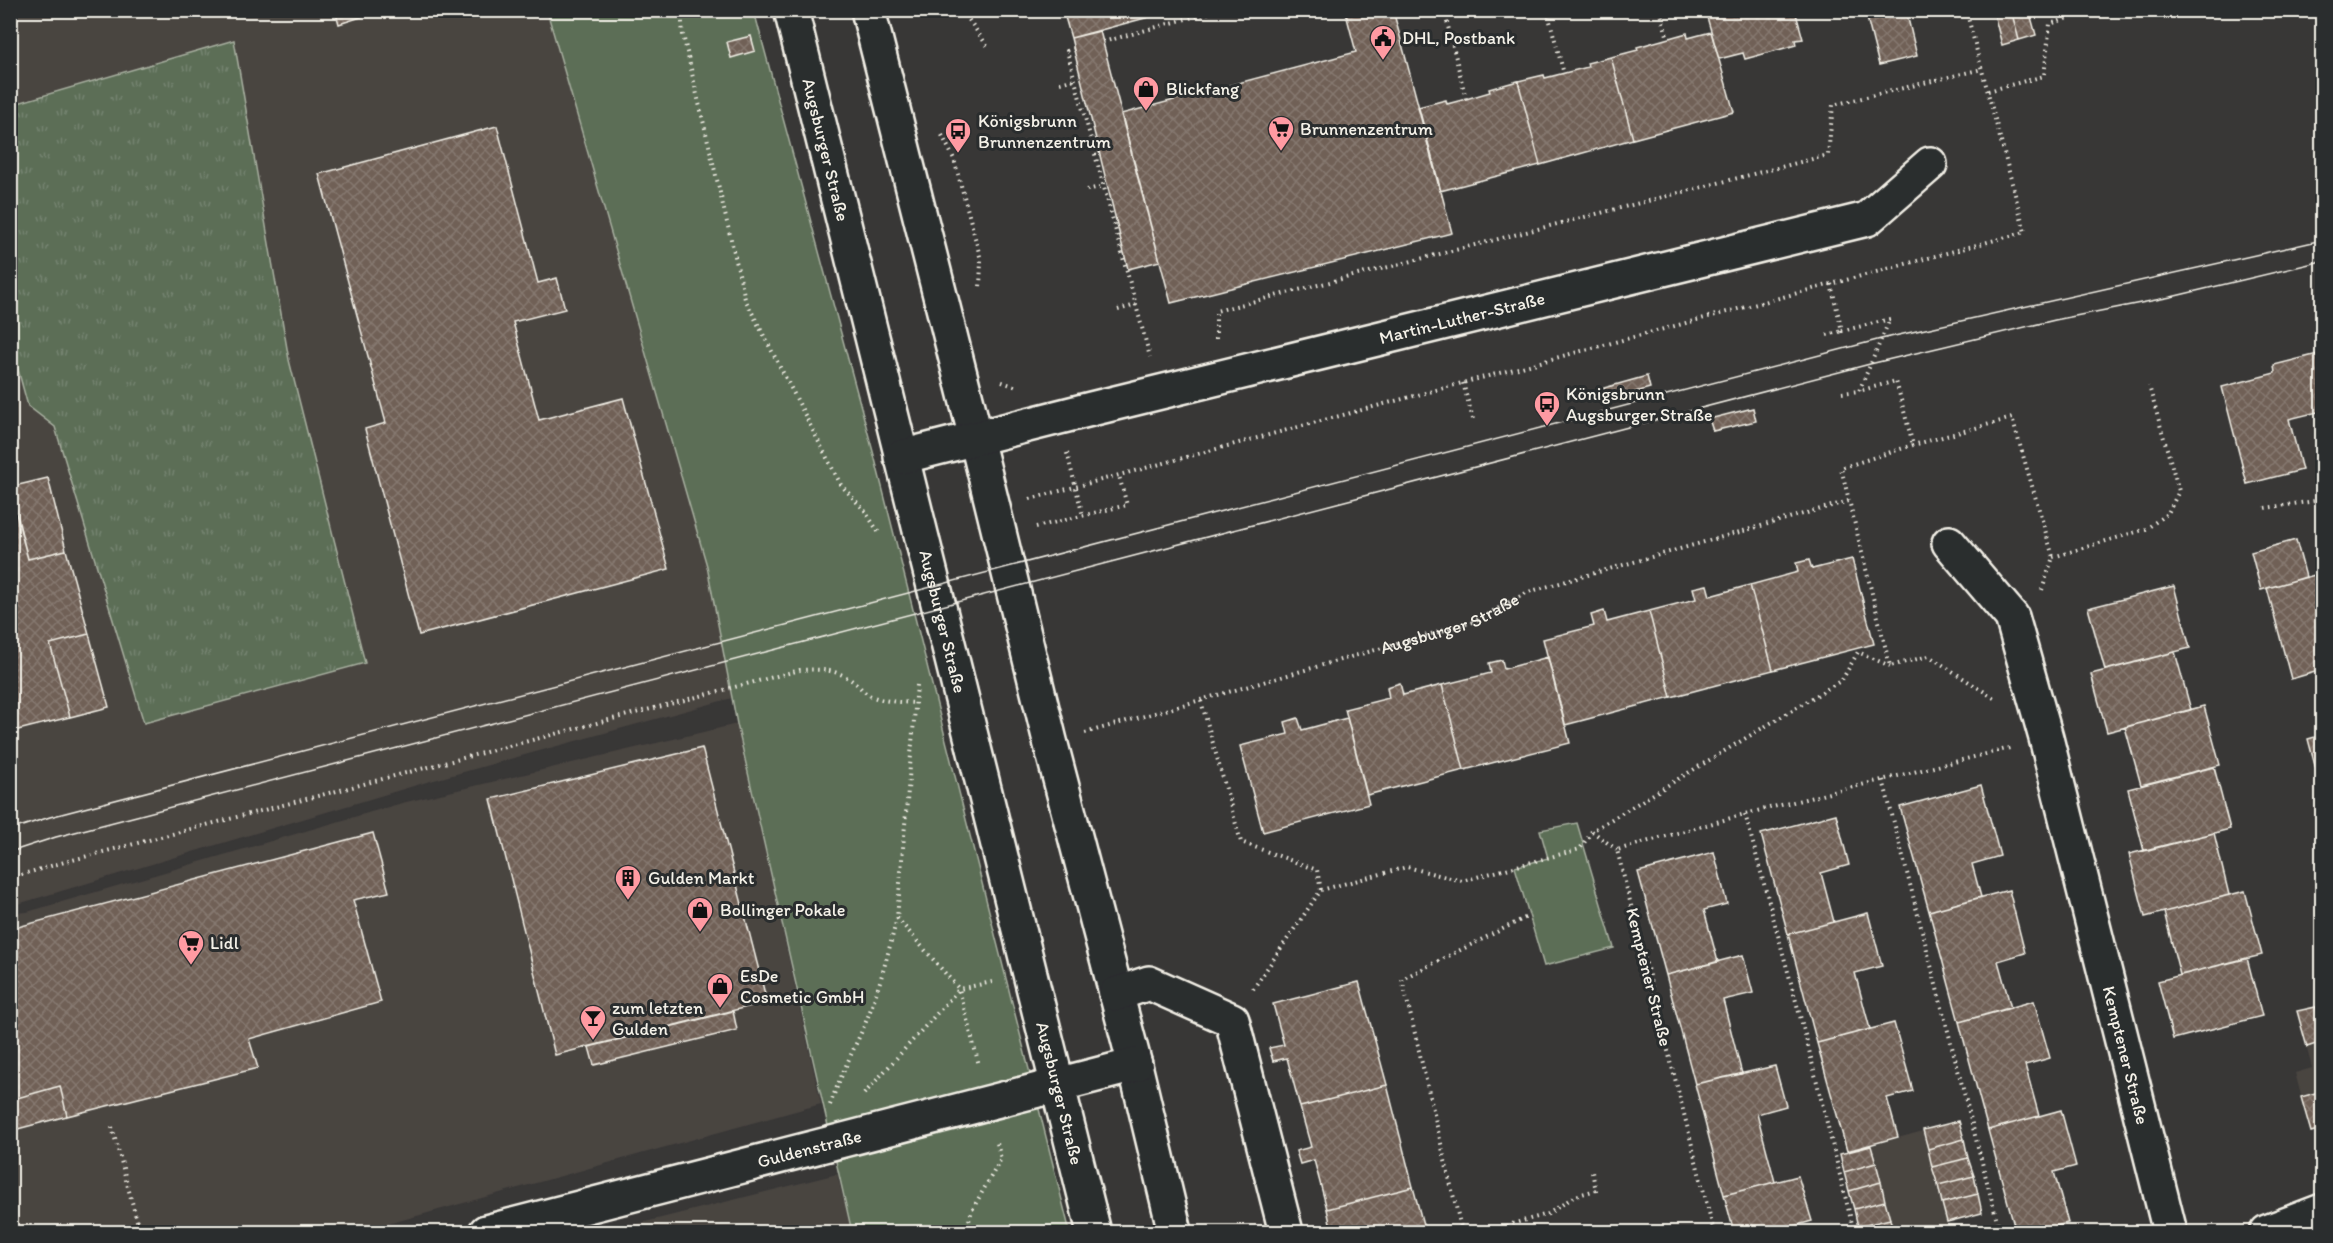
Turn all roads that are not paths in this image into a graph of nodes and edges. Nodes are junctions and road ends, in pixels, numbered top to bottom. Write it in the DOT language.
graph roads {
  1 [pos="791,10"];
  2 [pos="868,10"];
  3 [pos="1930,164"];
  4 [pos="976,438"];
  5 [pos="901,458"];
  6 [pos="1949,543"];
  7 [pos="1116,994"];
  8 [pos="1135,1065"];
  9 [pos="1056,1084"];
  10 [pos="2322,1211"];
  11 [pos="486,1233"];
  12 [pos="1094,1233"];
  13 [pos="1175,1233"];
  14 [pos="1286,1233"];
  15 [pos="2170,1233"];
  16 [pos="2267,1233"];
  1 -- 5 [label="street, Augsburger Straße"];
  2 -- 4 [label="street"];
  3 -- 4 [label="street, Martin-Luther-Straße"];
  4 -- 5 [label="street, Martin-Luther-Straße"];
  4 -- 7 [label="street"];
  5 -- 9 [label="street, Augsburger Straße"];
  6 -- 15 [label="street, Kemptener Straße"];
  7 -- 8 [label="street"];
  7 -- 14 [label="street"];
  8 -- 9 [label="street, Guldenstraße"];
  8 -- 13 [label="street"];
  9 -- 11 [label="street, Guldenstraße"];
  9 -- 12 [label="street, Augsburger Straße"];
  10 -- 16 [label="street"];
}
